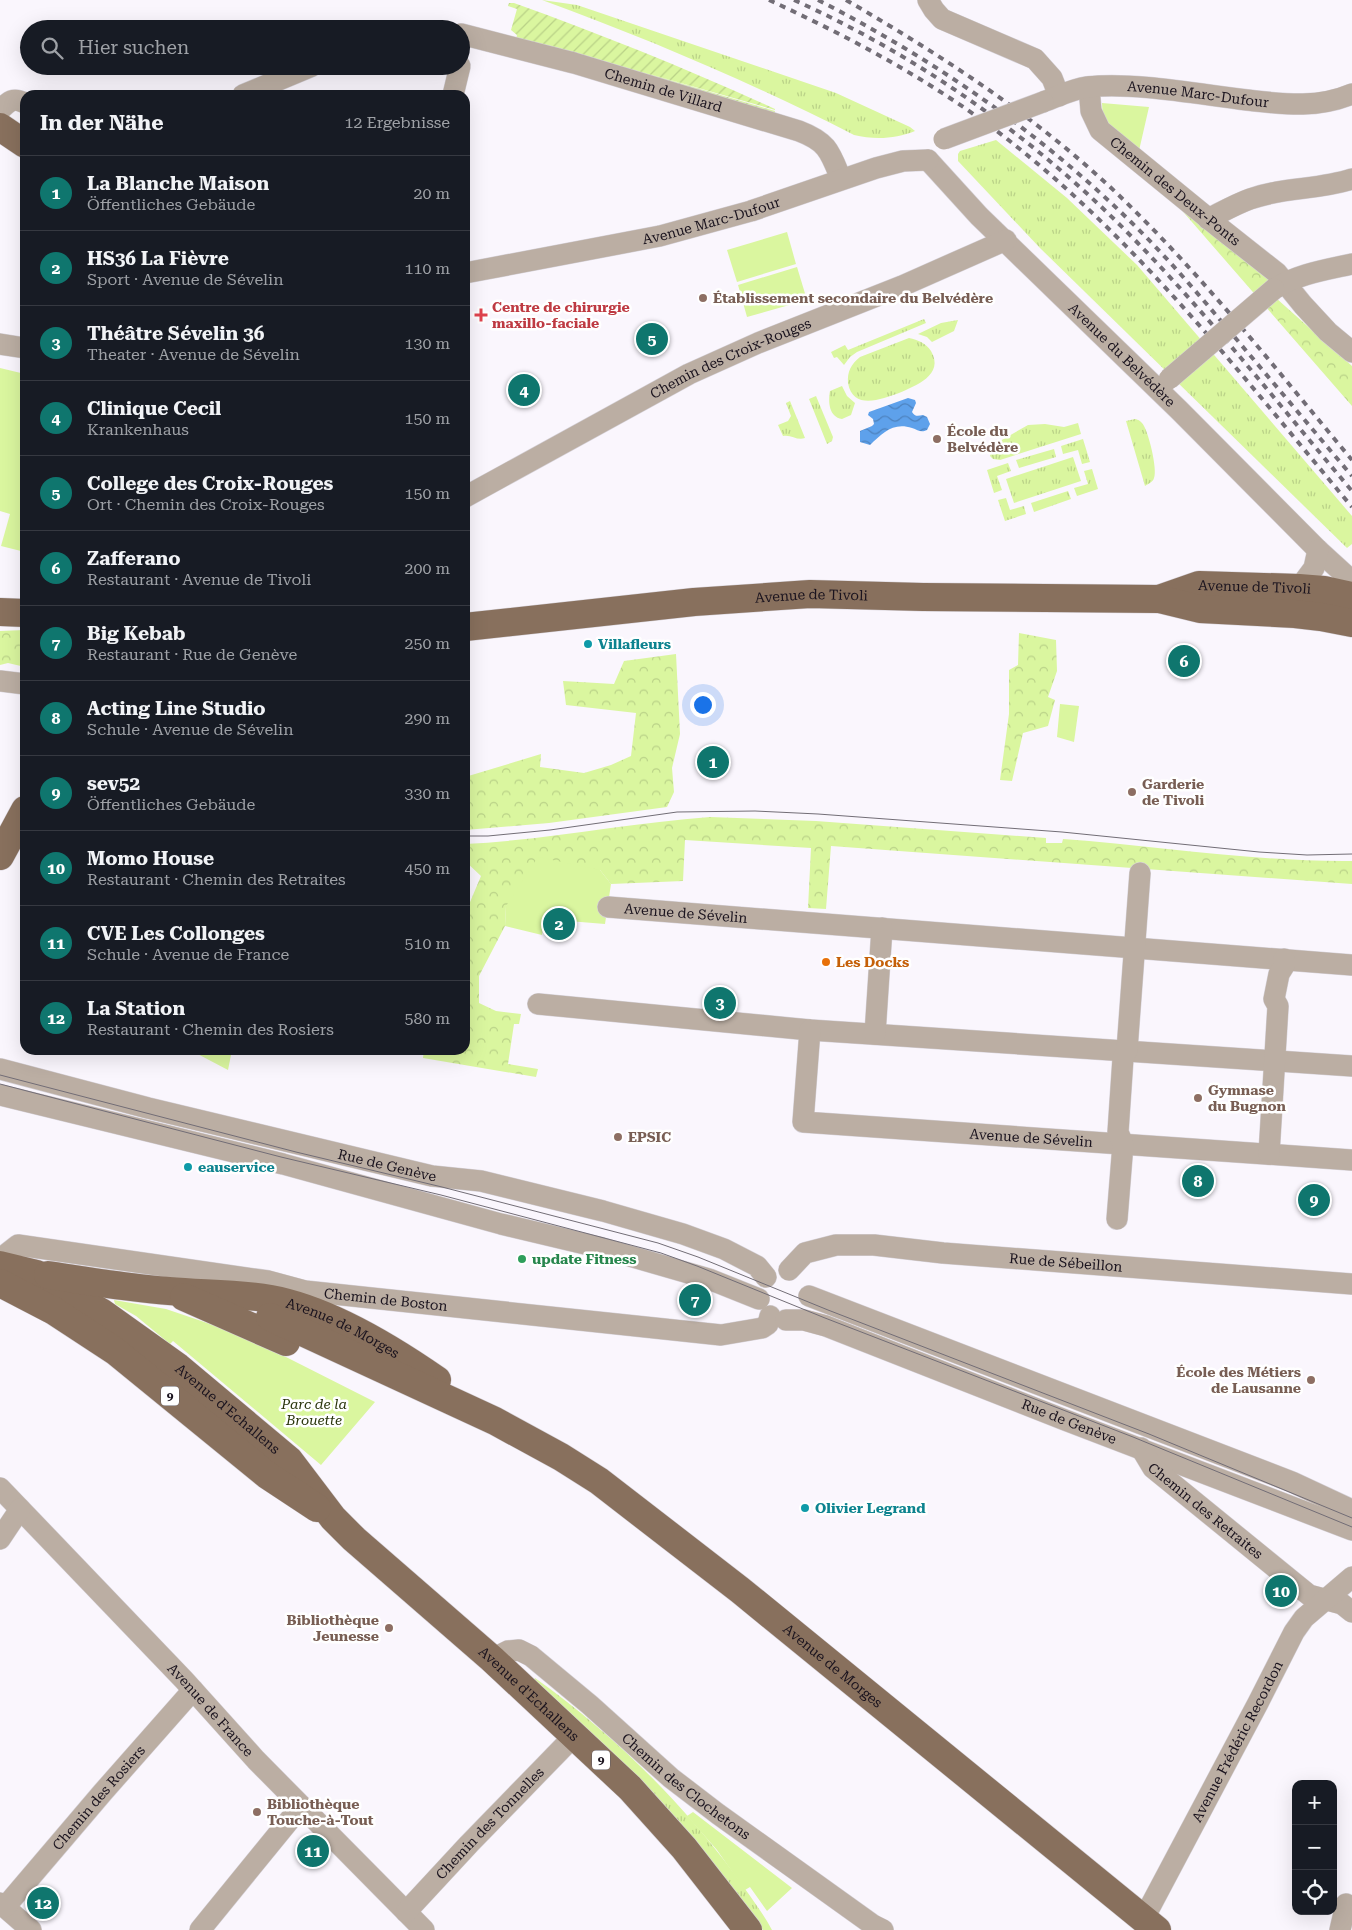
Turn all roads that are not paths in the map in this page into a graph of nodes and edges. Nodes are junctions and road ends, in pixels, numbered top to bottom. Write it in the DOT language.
graph roads {
  1 [pos="928,0"];
  2 [pos="470,36"];
  3 [pos="291,75"];
  4 [pos="458,75"];
  5 [pos="1089,87"];
  6 [pos="255,90"];
  7 [pos="454,90"];
  8 [pos="1352,94"];
  9 [pos="1051,99"];
  10 [pos="20,101"];
  11 [pos="0,110"];
  12 [pos="0,127"];
  13 [pos="20,141"];
  14 [pos="928,160"];
  15 [pos="841,179"];
  16 [pos="1352,179"];
  17 [pos="1208,218"];
  18 [pos="1006,240"];
  19 [pos="1352,264"];
  20 [pos="470,272"];
  21 [pos="1280,286"];
  22 [pos="0,344"];
  23 [pos="20,347"];
  24 [pos="1352,352"];
  25 [pos="1163,384"];
  26 [pos="470,494"];
  27 [pos="1318,550"];
  28 [pos="1352,581"];
  29 [pos="1299,588"];
  30 [pos="1352,596"];
  31 [pos="1159,599"];
  32 [pos="0,612"];
  33 [pos="20,612"];
  34 [pos="1352,623"];
  35 [pos="470,626"];
  36 [pos="0,681"];
  37 [pos="20,683"];
  38 [pos="20,819"];
  39 [pos="0,856"];
  40 [pos="1140,873"];
  41 [pos="608,907"];
  42 [pos="882,928"];
  43 [pos="1135,947"];
  44 [pos="1284,959"];
  45 [pos="1352,965"];
  46 [pos="538,1004"];
  47 [pos="810,1030"];
  48 [pos="876,1034"];
  49 [pos="1127,1050"];
  50 [pos="1275,1061"];
  51 [pos="1352,1066"];
  52 [pos="0,1069"];
  53 [pos="0,1095"];
  54 [pos="1123,1144"];
  55 [pos="1269,1154"];
  56 [pos="1352,1160"];
  57 [pos="1117,1218"];
  58 [pos="0,1259"];
  59 [pos="0,1265"];
  60 [pos="789,1270"];
  61 [pos="37,1274"];
  62 [pos="766,1277"];
  63 [pos="0,1283"];
  64 [pos="1352,1284"];
  65 [pos="809,1296"];
  66 [pos="772,1311"];
  67 [pos="265,1314"];
  68 [pos="126,1344"];
  69 [pos="495,1421"];
  70 [pos="1141,1448"];
  71 [pos="0,1488"];
  72 [pos="20,1509"];
  73 [pos="1352,1510"];
  74 [pos="1352,1530"];
  75 [pos="0,1539"];
  76 [pos="1352,1577"];
  77 [pos="1324,1600"];
  78 [pos="1352,1612"];
  79 [pos="492,1659"];
  80 [pos="193,1690"];
  81 [pos="575,1735"];
  82 [pos="302,1806"];
  83 [pos="1346,1904"];
  84 [pos="2,1905"];
  85 [pos="406,1912"];
  86 [pos="1150,1925"];
  87 [pos="31,1930"];
  88 [pos="200,1930"];
  89 [pos="424,1930"];
  90 [pos="748,1930"];
  91 [pos="883,1930"];
  92 [pos="1340,1930"];
  1 -- 9 [label="street"];
  2 -- 15 [label="street, Chemin de Villard"];
  3 -- 6 [label="street"];
  4 -- 7 [label="street"];
  5 -- 8 [label="street, Avenue Marc-Dufour"];
  5 -- 9 [label="street, Avenue Marc-Dufour"];
  5 -- 17 [label="street, Chemin des Deux-Ponts"];
  9 -- 14 [label="street, Avenue Marc-Dufour, bridge"];
  10 -- 11 [label="street"];
  12 -- 13 [label="main road"];
  14 -- 15 [label="street, Avenue Marc-Dufour"];
  14 -- 18 [label="street, Avenue du Belvédère"];
  15 -- 20 [label="street, Avenue Marc-Dufour"];
  16 -- 17 [label="street"];
  17 -- 21 [label="street, Chemin des Deux-Ponts"];
  18 -- 25 [label="street, Avenue du Belvédère"];
  18 -- 26 [label="street, Chemin des Croix-Rouges"];
  19 -- 21 [label="street"];
  21 -- 24 [label="street, Chemin des Deux-Ponts"];
  21 -- 25 [label="street, bridge"];
  22 -- 23 [label="street"];
  25 -- 27 [label="street, Avenue du Belvédère"];
  27 -- 28 [label="street, Avenue du Belvédère"];
  27 -- 29 [label="street"];
  29 -- 30 [label="main road, Avenue de Tivoli"];
  29 -- 31 [label="main road, Avenue de Tivoli"];
  31 -- 34 [label="main road, Avenue de Tivoli"];
  31 -- 35 [label="main road, Avenue de Tivoli"];
  32 -- 33 [label="main road"];
  36 -- 37 [label="street"];
  38 -- 39 [label="main road"];
  40 -- 43 [label="street"];
  41 -- 42 [label="street, Avenue de Sévelin"];
  42 -- 43 [label="street, Avenue de Sévelin"];
  42 -- 48 [label="street"];
  43 -- 44 [label="street, Avenue de Sévelin"];
  43 -- 49 [label="street"];
  44 -- 45 [label="street, Avenue de Sévelin"];
  44 -- 50 [label="street"];
  46 -- 47 [label="street"];
  47 -- 48 [label="street"];
  47 -- 54 [label="street, Avenue de Sévelin"];
  48 -- 49 [label="street"];
  49 -- 50 [label="street"];
  49 -- 54 [label="street"];
  50 -- 51 [label="street"];
  50 -- 55 [label="street"];
  52 -- 62 [label="street, Rue de Genève"];
  53 -- 66 [label="street, Rue de Genève"];
  54 -- 55 [label="street, Avenue de Sévelin"];
  54 -- 57 [label="street"];
  55 -- 56 [label="street, Avenue de Sévelin"];
  58 -- 66 [label="street, Chemin de Boston"];
  59 -- 61 [label="main road, Avenue d'Echallens / 9"];
  60 -- 62 [label="street"];
  60 -- 64 [label="street, Rue de Sébeillon"];
  60 -- 65 [label="street"];
  61 -- 67 [label="main road, Avenue de Morges"];
  61 -- 68 [label="main road, Avenue d'Echallens / 9"];
  62 -- 66 [label="street"];
  63 -- 68 [label="main road, Avenue d'Echallens / 9"];
  65 -- 66 [label="street"];
  65 -- 73 [label="street, Rue de Genève"];
  66 -- 70 [label="street, Rue de Genève"];
  67 -- 69 [label="main road, Avenue de Morges"];
  67 -- 69 [label="main road, Avenue de Morges"];
  68 -- 79 [label="main road, Avenue d'Echallens / 9"];
  69 -- 86 [label="main road, Avenue de Morges"];
  70 -- 74 [label="street, Rue de Genève"];
  70 -- 77 [label="street, Chemin des Retraites"];
  71 -- 72 [label="street, Avenue de France"];
  72 -- 75 [label="street"];
  72 -- 80 [label="street, Avenue de France"];
  76 -- 77 [label="street, Avenue Frédéric Recordon"];
  77 -- 78 [label="street, Chemin des Retraites"];
  77 -- 86 [label="street, Avenue Frédéric Recordon"];
  79 -- 81 [label="main road, Avenue d'Echallens / 9"];
  79 -- 91 [label="street, Chemin des Clochetons"];
  80 -- 82 [label="street, Avenue de France"];
  80 -- 84 [label="street, Chemin des Rosiers"];
  81 -- 85 [label="street, Chemin des Tonnelles"];
  81 -- 90 [label="main road, Avenue d'Echallens / 9"];
  82 -- 85 [label="street, Avenue de France"];
  82 -- 88 [label="street"];
  83 -- 92 [label="street"];
  84 -- 87 [label="street"];
  85 -- 89 [label="street, Avenue de France"];
}
